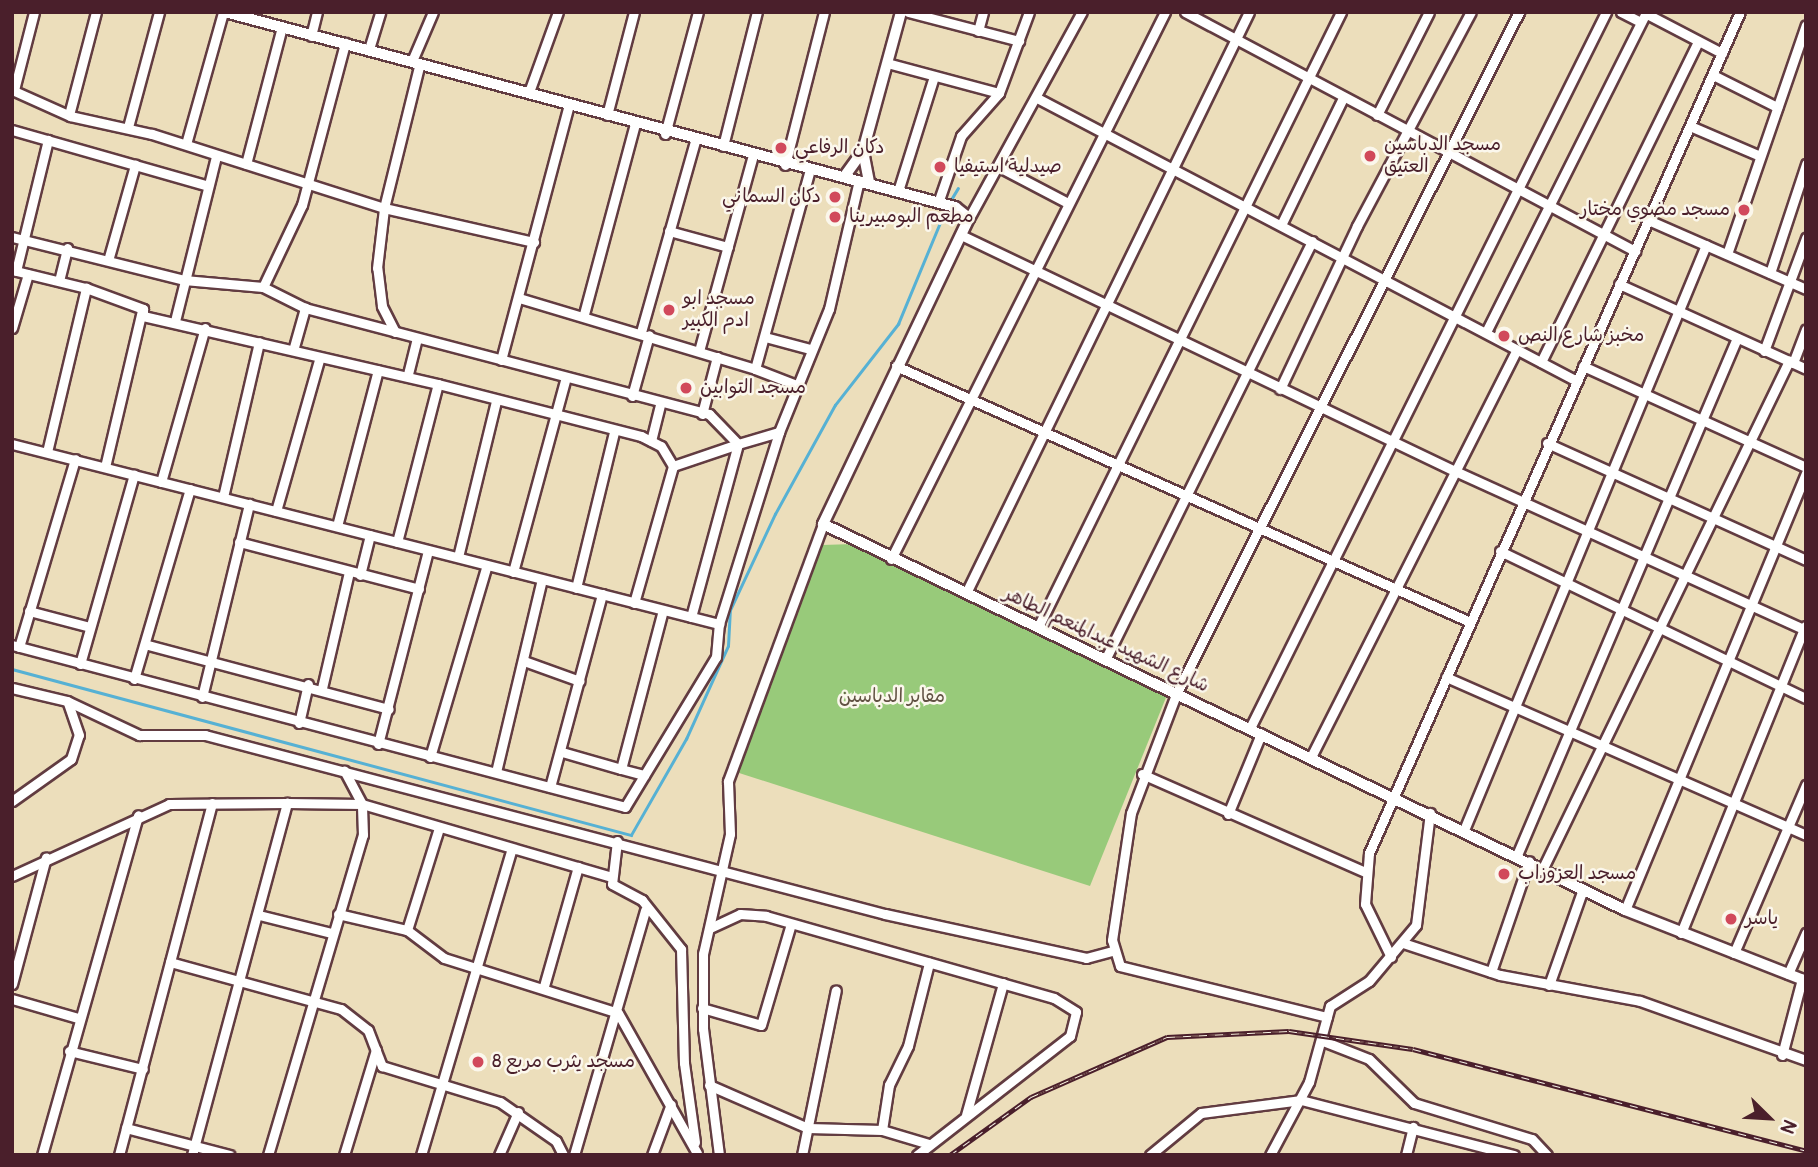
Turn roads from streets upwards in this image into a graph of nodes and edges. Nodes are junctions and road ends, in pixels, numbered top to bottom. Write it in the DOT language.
graph roads {
  1 [pos="34,12"];
  2 [pos="96,12"];
  3 [pos="159,12"];
  4 [pos="224,12"];
  5 [pos="317,12"];
  6 [pos="380,12"];
  7 [pos="433,12"];
  8 [pos="558,12"];
  9 [pos="634,12"];
  10 [pos="698,12"];
  11 [pos="757,12"];
  12 [pos="824,12"];
  13 [pos="901,12"];
  14 [pos="908,12"];
  15 [pos="983,12"];
  16 [pos="1029,12"];
  17 [pos="1082,12"];
  18 [pos="1165,12"];
  19 [pos="1185,12"];
  20 [pos="1249,12"];
  21 [pos="1341,12"];
  22 [pos="1429,12"];
  23 [pos="1471,12"];
  24 [pos="1519,12"];
  25 [pos="1606,12"];
  26 [pos="1621,12"];
  27 [pos="1740,12"];
  28 [pos="255,16"];
  29 [pos="1644,16"];
  30 [pos="1806,25"];
  31 [pos="282,27"];
  32 [pos="978,31"];
  33 [pos="311,36"];
  34 [pos="1235,40"];
  35 [pos="1019,41"];
  36 [pos="1698,41"];
  37 [pos="345,43"];
  38 [pos="369,49"];
  39 [pos="1722,53"];
  40 [pos="416,62"];
  41 [pos="887,63"];
  42 [pos="1713,75"];
  43 [pos="934,76"];
  44 [pos="1308,80"];
  45 [pos="13,90"];
  46 [pos="529,92"];
  47 [pos="999,93"];
  48 [pos="1037,98"];
  49 [pos="1343,98"];
  50 [pos="569,104"];
  51 [pos="1777,107"];
  52 [pos="70,111"];
  53 [pos="607,115"];
  54 [pos="1377,116"];
  55 [pos="635,123"];
  56 [pos="1690,126"];
  57 [pos="128,127"];
  58 [pos="1105,129"];
  59 [pos="12,130"];
  60 [pos="1410,133"];
  61 [pos="664,134"];
  62 [pos="696,138"];
  63 [pos="48,140"];
  64 [pos="187,144"];
  65 [pos="723,146"];
  66 [pos="863,151"];
  67 [pos="1448,153"];
  68 [pos="753,155"];
  69 [pos="216,156"];
  70 [pos="1760,156"];
  71 [pos="246,164"];
  72 [pos="1806,164"];
  73 [pos="135,165"];
  74 [pos="785,165"];
  75 [pos="1168,166"];
  76 [pos="1001,168"];
  77 [pos="810,170"];
  78 [pos="844,177"];
  79 [pos="864,181"];
  80 [pos="310,182"];
  81 [pos="208,186"];
  82 [pos="899,188"];
  83 [pos="1516,188"];
  84 [pos="1802,189"];
  85 [pos="939,200"];
  86 [pos="1068,203"];
  87 [pos="1243,205"];
  88 [pos="1550,206"];
  89 [pos="384,208"];
  90 [pos="969,218"];
  91 [pos="1648,220"];
  92 [pos="1281,225"];
  93 [pos="669,231"];
  94 [pos="1602,234"];
  95 [pos="961,235"];
  96 [pos="12,237"];
  97 [pos="1806,238"];
  98 [pos="25,240"];
  99 [pos="1312,241"];
  100 [pos="534,242"];
  101 [pos="1706,245"];
  102 [pos="728,247"];
  103 [pos="67,248"];
  104 [pos="1635,251"];
  105 [pos="1727,254"];
  106 [pos="109,257"];
  107 [pos="1343,259"];
  108 [pos="14,270"];
  109 [pos="1034,272"];
  110 [pos="1770,273"];
  111 [pos="28,274"];
  112 [pos="184,280"];
  113 [pos="1386,280"];
  114 [pos="59,281"];
  115 [pos="1790,282"];
  116 [pos="1619,284"];
  117 [pos="263,287"];
  118 [pos="86,288"];
  119 [pos="1806,289"];
  120 [pos="519,298"];
  121 [pos="1107,306"];
  122 [pos="305,308"];
  123 [pos="143,309"];
  124 [pos="1680,312"];
  125 [pos="584,314"];
  126 [pos="1454,316"];
  127 [pos="175,321"];
  128 [pos="12,328"];
  129 [pos="205,328"];
  130 [pos="1806,329"];
  131 [pos="395,332"];
  132 [pos="1486,332"];
  133 [pos="645,334"];
  134 [pos="765,337"];
  135 [pos="417,338"];
  136 [pos="1737,338"];
  137 [pos="1176,340"];
  138 [pos="259,342"];
  139 [pos="294,347"];
  140 [pos="810,349"];
  141 [pos="1517,350"];
  142 [pos="699,351"];
  143 [pos="1764,351"];
  144 [pos="717,357"];
  145 [pos="319,360"];
  146 [pos="501,360"];
  147 [pos="1541,362"];
  148 [pos="1791,362"];
  149 [pos="896,366"];
  150 [pos="1583,366"];
  151 [pos="755,369"];
  152 [pos="1806,369"];
  153 [pos="379,370"];
  154 [pos="1245,372"];
  155 [pos="408,374"];
  156 [pos="565,380"];
  157 [pos="1577,381"];
  158 [pos="438,384"];
  159 [pos="799,386"];
  160 [pos="1280,389"];
  161 [pos="1647,394"];
  162 [pos="632,396"];
  163 [pos="971,397"];
  164 [pos="496,401"];
  165 [pos="660,405"];
  166 [pos="1318,407"];
  167 [pos="702,414"];
  168 [pos="554,415"];
  169 [pos="1702,419"];
  170 [pos="1046,431"];
  171 [pos="614,432"];
  172 [pos="779,432"];
  173 [pos="1389,439"];
  174 [pos="651,441"];
  175 [pos="1749,441"];
  176 [pos="1547,443"];
  177 [pos="12,444"];
  178 [pos="738,444"];
  179 [pos="47,452"];
  180 [pos="75,459"];
  181 [pos="1116,462"];
  182 [pos="673,466"];
  183 [pos="105,467"];
  184 [pos="1806,467"];
  185 [pos="1455,471"];
  186 [pos="1612,473"];
  187 [pos="1806,473"];
  188 [pos="134,475"];
  189 [pos="161,482"];
  190 [pos="190,489"];
  191 [pos="1185,495"];
  192 [pos="223,498"];
  193 [pos="1668,498"];
  194 [pos="1521,500"];
  195 [pos="249,504"];
  196 [pos="276,511"];
  197 [pos="1710,518"];
  198 [pos="823,524"];
  199 [pos="337,526"];
  200 [pos="1259,529"];
  201 [pos="1590,530"];
  202 [pos="370,535"];
  203 [pos="239,542"];
  204 [pos="397,542"];
  205 [pos="1777,547"];
  206 [pos="428,550"];
  207 [pos="1500,551"];
  208 [pos="1646,555"];
  209 [pos="458,557"];
  210 [pos="891,559"];
  211 [pos="1806,560"];
  212 [pos="1331,561"];
  213 [pos="487,565"];
  214 [pos="349,572"];
  215 [pos="513,572"];
  216 [pos="1683,572"];
  217 [pos="360,575"];
  218 [pos="542,579"];
  219 [pos="1565,583"];
  220 [pos="576,588"];
  221 [pos="419,589"];
  222 [pos="1394,589"];
  223 [pos="966,593"];
  224 [pos="602,594"];
  225 [pos="634,603"];
  226 [pos="1753,605"];
  227 [pos="663,610"];
  228 [pos="1622,610"];
  229 [pos="29,611"];
  230 [pos="691,617"];
  231 [pos="1468,621"];
  232 [pos="719,625"];
  233 [pos="1657,626"];
  234 [pos="90,627"];
  235 [pos="1038,627"];
  236 [pos="1805,628"];
  237 [pos="148,645"];
  238 [pos="15,646"];
  239 [pos="211,658"];
  240 [pos="1106,658"];
  241 [pos="524,661"];
  242 [pos="1730,662"];
  243 [pos="80,664"];
  244 [pos="1446,677"];
  245 [pos="134,679"];
  246 [pos="580,681"];
  247 [pos="308,684"];
  248 [pos="1782,687"];
  249 [pos="12,688"];
  250 [pos="322,688"];
  251 [pos="1177,692"];
  252 [pos="202,697"];
  253 [pos="1806,698"];
  254 [pos="67,702"];
  255 [pos="388,709"];
  256 [pos="1515,710"];
  257 [pos="299,723"];
  258 [pos="1250,728"];
  259 [pos="1261,734"];
  260 [pos="1571,734"];
  261 [pos="378,744"];
  262 [pos="1601,747"];
  263 [pos="562,752"];
  264 [pos="430,757"];
  265 [pos="1311,757"];
  266 [pos="344,769"];
  267 [pos="621,769"];
  268 [pos="495,772"];
  269 [pos="644,775"];
  270 [pos="1142,775"];
  271 [pos="1679,783"];
  272 [pos="1806,785"];
  273 [pos="550,787"];
  274 [pos="1392,796"];
  275 [pos="12,801"];
  276 [pos="212,803"];
  277 [pos="286,803"];
  278 [pos="362,804"];
  279 [pos="1735,805"];
  280 [pos="1430,813"];
  281 [pos="1228,814"];
  282 [pos="138,815"];
  283 [pos="439,828"];
  284 [pos="1788,828"];
  285 [pos="1464,830"];
  286 [pos="1806,835"];
  287 [pos="617,841"];
  288 [pos="511,852"];
  289 [pos="1517,855"];
  290 [pos="46,857"];
  291 [pos="1529,861"];
  292 [pos="578,867"];
  293 [pos="1543,868"];
  294 [pos="722,872"];
  295 [pos="1365,872"];
  296 [pos="12,876"];
  297 [pos="609,876"];
  298 [pos="1583,889"];
  299 [pos="645,910"];
  300 [pos="1625,910"];
  301 [pos="338,914"];
  302 [pos="259,915"];
  303 [pos="791,923"];
  304 [pos="710,928"];
  305 [pos="407,930"];
  306 [pos="332,933"];
  307 [pos="1681,933"];
  308 [pos="1806,933"];
  309 [pos="1403,943"];
  310 [pos="1112,950"];
  311 [pos="1734,953"];
  312 [pos="1391,957"];
  313 [pos="170,962"];
  314 [pos="929,963"];
  315 [pos="475,969"];
  316 [pos="1491,972"];
  317 [pos="1788,974"];
  318 [pos="242,980"];
  319 [pos="1804,980"];
  320 [pos="1003,983"];
  321 [pos="12,984"];
  322 [pos="1549,985"];
  323 [pos="544,986"];
  324 [pos="836,990"];
  325 [pos="12,999"];
  326 [pos="315,999"];
  327 [pos="702,1008"];
  328 [pos="618,1013"];
  329 [pos="1327,1017"];
  330 [pos="78,1018"];
  331 [pos="1323,1041"];
  332 [pos="377,1048"];
  333 [pos="69,1051"];
  334 [pos="1782,1055"];
  335 [pos="1806,1060"];
  336 [pos="143,1069"];
  337 [pos="438,1083"];
  338 [pos="709,1086"];
  339 [pos="1301,1100"];
  340 [pos="671,1104"];
  341 [pos="518,1112"];
  342 [pos="966,1115"];
  343 [pos="1413,1127"];
  344 [pos="126,1128"];
  345 [pos="808,1128"];
  346 [pos="882,1130"];
  347 [pos="929,1144"];
  348 [pos="193,1150"];
  349 [pos="1479,1150"];
  350 [pos="698,1154"];
  351 [pos="42,1155"];
  352 [pos="119,1155"];
  353 [pos="230,1155"];
  354 [pos="268,1155"];
  355 [pos="344,1155"];
  356 [pos="421,1155"];
  357 [pos="499,1155"];
  358 [pos="563,1155"];
  359 [pos="574,1155"];
  360 [pos="652,1155"];
  361 [pos="719,1155"];
  362 [pos="802,1155"];
  363 [pos="916,1155"];
  364 [pos="1150,1155"];
  365 [pos="1270,1155"];
  366 [pos="1406,1155"];
  367 [pos="1514,1155"];
  368 [pos="1547,1155"];
  1 -- 45 [label="street"];
  2 -- 52 [label="street"];
  3 -- 57 [label="street"];
  4 -- 28 [label="street"];
  4 -- 64 [label="street"];
  5 -- 33 [label="street"];
  6 -- 38 [label="street"];
  7 -- 40 [label="street"];
  8 -- 46 [label="street"];
  9 -- 53 [label="street"];
  10 -- 61 [label="street"];
  11 -- 65 [label="street"];
  12 -- 74 [label="street"];
  13 -- 41 [label="street"];
  14 -- 32 [label="street"];
  15 -- 32 [label="street"];
  16 -- 35 [label="street"];
  17 -- 48 [label="street"];
  18 -- 58 [label="street"];
  19 -- 34 [label="street"];
  20 -- 34 [label="street"];
  21 -- 44 [label="street"];
  22 -- 54 [label="street"];
  23 -- 60 [label="street"];
  24 -- 67 [label="street"];
  25 -- 83 [label="street"];
  26 -- 29 [label="street"];
  27 -- 39 [label="street"];
  28 -- 31 [label="street"];
  29 -- 36 [label="street"];
  29 -- 88 [label="street"];
  30 -- 51 [label="street"];
  31 -- 33 [label="street"];
  31 -- 71 [label="street"];
  32 -- 35 [label="street"];
  33 -- 37 [label="street"];
  34 -- 44 [label="street"];
  34 -- 75 [label="street"];
  35 -- 47 [label="street"];
  36 -- 39 [label="street"];
  36 -- 94 [label="street"];
  37 -- 38 [label="street"];
  37 -- 80 [label="street"];
  38 -- 40 [label="street"];
  39 -- 42 [label="street"];
  40 -- 46 [label="street"];
  40 -- 89 [label="street"];
  41 -- 43 [label="street"];
  41 -- 66 [label="street"];
  42 -- 51 [label="street"];
  42 -- 56 [label="street"];
  43 -- 47 [label="street"];
  43 -- 82 [label="street"];
  44 -- 49 [label="street"];
  44 -- 87 [label="street"];
  45 -- 52 [label="street"];
  46 -- 50 [label="street"];
  47 -- 85 [label="street"];
  48 -- 58 [label="street"];
  48 -- 76 [label="street"];
  49 -- 54 [label="street"];
  49 -- 92 [label="street"];
  50 -- 53 [label="street"];
  50 -- 100 [label="street"];
  51 -- 70 [label="street"];
  52 -- 57 [label="street"];
  53 -- 55 [label="street"];
  54 -- 60 [label="street"];
  55 -- 61 [label="street"];
  55 -- 125 [label="street"];
  56 -- 70 [label="street"];
  56 -- 91 [label="street"];
  57 -- 64 [label="street"];
  58 -- 75 [label="street"];
  58 -- 86 [label="street"];
  59 -- 63 [label="street"];
  60 -- 67 [label="street"];
  60 -- 107 [label="street"];
  61 -- 62 [label="street"];
  62 -- 65 [label="street"];
  62 -- 93 [label="street"];
  63 -- 73 [label="street"];
  63 -- 98 [label="street"];
  64 -- 69 [label="street"];
  65 -- 68 [label="street"];
  66 -- 78 [label="street"];
  66 -- 79 [label="street"];
  67 -- 83 [label="street"];
  67 -- 113 [label="street"];
  68 -- 74 [label="street"];
  68 -- 102 [label="street"];
  69 -- 71 [label="street"];
  69 -- 81 [label="street"];
  70 -- 105 [label="street"];
  71 -- 80 [label="street"];
  72 -- 84 [label="street"];
  73 -- 81 [label="street"];
  73 -- 106 [label="street"];
  74 -- 77 [label="street"];
  75 -- 87 [label="street"];
  75 -- 121 [label="street"];
  76 -- 86 [label="street"];
  76 -- 90 [label="street"];
  77 -- 78 [label="street"];
  77 -- 134 [label="street"];
  78 -- 79 [label="street"];
  79 -- 82 [label="street"];
  79 -- 140 [label="street"];
  80 -- 89 [label="street"];
  80 -- 117 [label="street"];
  81 -- 112 [label="street"];
  82 -- 85 [label="street"];
  83 -- 88 [label="street"];
  83 -- 126 [label="street"];
  84 -- 110 [label="street"];
  85 -- 90 [label="street"];
  86 -- 109 [label="street"];
  87 -- 92 [label="street"];
  87 -- 137 [label="street"];
  88 -- 94 [label="street"];
  88 -- 132 [label="street"];
  89 -- 100 [label="street"];
  89 -- 131 [label="street"];
  90 -- 95 [label="street"];
  91 -- 101 [label="street"];
  91 -- 104 [label="street"];
  92 -- 99 [label="street"];
  93 -- 102 [label="street"];
  93 -- 133 [label="street"];
  94 -- 104 [label="street"];
  94 -- 147 [label="street"];
  95 -- 109 [label="street"];
  95 -- 149 [label="street"];
  96 -- 98 [label="street"];
  97 -- 115 [label="street"];
  98 -- 103 [label="street"];
  98 -- 108 [label="street"];
  99 -- 107 [label="street"];
  99 -- 154 [label="street"];
  100 -- 120 [label="street"];
  101 -- 105 [label="street"];
  101 -- 124 [label="street"];
  102 -- 142 [label="street"];
  103 -- 106 [label="street"];
  103 -- 114 [label="street"];
  104 -- 116 [label="street"];
  105 -- 110 [label="street"];
  106 -- 112 [label="street"];
  107 -- 113 [label="street"];
  107 -- 160 [label="street"];
  108 -- 111 [label="street"];
  109 -- 121 [label="street"];
  109 -- 163 [label="street"];
  110 -- 115 [label="street"];
  111 -- 114 [label="street"];
  111 -- 128 [label="street"];
  112 -- 117 [label="street"];
  112 -- 127 [label="street"];
  113 -- 126 [label="street"];
  113 -- 166 [label="street"];
  114 -- 118 [label="street"];
  115 -- 119 [label="street"];
  115 -- 143 [label="street"];
  116 -- 124 [label="street"];
  116 -- 150 [label="street"];
  117 -- 122 [label="street"];
  118 -- 123 [label="street"];
  118 -- 179 [label="street"];
  120 -- 125 [label="street"];
  120 -- 146 [label="street"];
  121 -- 137 [label="street"];
  121 -- 170 [label="street"];
  122 -- 131 [label="street"];
  122 -- 139 [label="street"];
  123 -- 127 [label="street"];
  123 -- 183 [label="street"];
  124 -- 136 [label="street"];
  124 -- 161 [label="street"];
  125 -- 133 [label="street"];
  126 -- 132 [label="street"];
  126 -- 173 [label="street"];
  127 -- 129 [label="street"];
  129 -- 138 [label="street"];
  129 -- 189 [label="street"];
  130 -- 148 [label="street"];
  131 -- 135 [label="street"];
  132 -- 141 [label="street"];
  133 -- 142 [label="street"];
  133 -- 162 [label="street"];
  134 -- 140 [label="street"];
  134 -- 151 [label="street"];
  135 -- 146 [label="street"];
  135 -- 155 [label="street"];
  136 -- 143 [label="street"];
  136 -- 169 [label="street"];
  137 -- 154 [label="street"];
  137 -- 181 [label="street"];
  138 -- 139 [label="street"];
  138 -- 192 [label="street"];
  139 -- 145 [label="street"];
  140 -- 159 [label="street"];
  141 -- 147 [label="street"];
  141 -- 185 [label="street"];
  142 -- 144 [label="street"];
  143 -- 148 [label="street"];
  144 -- 151 [label="street"];
  144 -- 167 [label="street"];
  145 -- 153 [label="street"];
  145 -- 196 [label="street"];
  146 -- 156 [label="street"];
  147 -- 157 [label="street"];
  148 -- 152 [label="street"];
  148 -- 175 [label="street"];
  149 -- 163 [label="street"];
  149 -- 198 [label="street"];
  150 -- 157 [label="street"];
  150 -- 161 [label="street"];
  151 -- 159 [label="street"];
  153 -- 155 [label="street"];
  153 -- 199 [label="street"];
  154 -- 160 [label="street"];
  154 -- 191 [label="street"];
  155 -- 158 [label="street"];
  156 -- 162 [label="street"];
  156 -- 168 [label="street"];
  157 -- 176 [label="street"];
  158 -- 164 [label="street"];
  158 -- 204 [label="street"];
  159 -- 172 [label="street"];
  160 -- 166 [label="street"];
  161 -- 169 [label="street"];
  161 -- 186 [label="street"];
  162 -- 165 [label="street"];
  163 -- 170 [label="street"];
  163 -- 210 [label="street"];
  164 -- 168 [label="street"];
  164 -- 209 [label="street"];
  165 -- 167 [label="street"];
  165 -- 174 [label="street"];
  166 -- 173 [label="street"];
  166 -- 200 [label="street"];
  167 -- 178 [label="street"];
  168 -- 171 [label="street"];
  168 -- 215 [label="street"];
  169 -- 175 [label="street"];
  169 -- 193 [label="street"];
  170 -- 181 [label="street"];
  170 -- 223 [label="street"];
  171 -- 174 [label="street"];
  171 -- 220 [label="street"];
  172 -- 178 [label="street"];
  172 -- 232 [label="street"];
  173 -- 185 [label="street"];
  173 -- 212 [label="street"];
  174 -- 182 [label="street"];
  175 -- 184 [label="street"];
  175 -- 197 [label="street"];
  176 -- 186 [label="street"];
  176 -- 194 [label="street"];
  177 -- 179 [label="street"];
  178 -- 182 [label="street"];
  178 -- 230 [label="street"];
  179 -- 180 [label="street"];
  180 -- 183 [label="street"];
  180 -- 229 [label="street"];
  181 -- 191 [label="street"];
  181 -- 235 [label="street"];
  182 -- 225 [label="street"];
  183 -- 188 [label="street"];
  185 -- 194 [label="street"];
  185 -- 222 [label="street"];
  186 -- 193 [label="street"];
  186 -- 201 [label="street"];
  187 -- 205 [label="street"];
  188 -- 189 [label="street"];
  188 -- 234 [label="street"];
  189 -- 190 [label="street"];
  190 -- 192 [label="street"];
  190 -- 237 [label="street"];
  191 -- 200 [label="street"];
  191 -- 240 [label="street"];
  192 -- 195 [label="street"];
  193 -- 197 [label="street"];
  193 -- 208 [label="street"];
  194 -- 201 [label="street"];
  194 -- 207 [label="street"];
  195 -- 196 [label="street"];
  195 -- 203 [label="street"];
  196 -- 199 [label="street"];
  197 -- 205 [label="street"];
  197 -- 216 [label="street"];
  198 -- 210 [label="street, شارع الشهيد عبدالمنعم الطاهر"];
  198 -- 294 [label="street"];
  199 -- 202 [label="street"];
  200 -- 212 [label="street"];
  200 -- 251 [label="street"];
  201 -- 208 [label="street"];
  201 -- 219 [label="street"];
  202 -- 204 [label="street"];
  202 -- 217 [label="street"];
  203 -- 214 [label="street"];
  203 -- 239 [label="street"];
  204 -- 206 [label="street"];
  205 -- 211 [label="street"];
  205 -- 226 [label="street"];
  206 -- 209 [label="street"];
  206 -- 221 [label="street"];
  207 -- 219 [label="street"];
  207 -- 231 [label="street"];
  208 -- 216 [label="street"];
  208 -- 228 [label="street"];
  209 -- 213 [label="street"];
  210 -- 223 [label="street, شارع الشهيد عبدالمنعم الطاهر"];
  212 -- 222 [label="street"];
  212 -- 258 [label="street"];
  213 -- 215 [label="street"];
  213 -- 264 [label="street"];
  214 -- 217 [label="street"];
  214 -- 250 [label="street"];
  215 -- 218 [label="street"];
  216 -- 226 [label="street"];
  216 -- 233 [label="street"];
  217 -- 221 [label="street"];
  218 -- 220 [label="street"];
  218 -- 241 [label="street"];
  219 -- 228 [label="street"];
  219 -- 256 [label="street"];
  220 -- 224 [label="street"];
  221 -- 255 [label="street"];
  222 -- 231 [label="street"];
  222 -- 265 [label="street"];
  223 -- 235 [label="street, شارع الشهيد عبدالمنعم الطاهر"];
  224 -- 225 [label="street"];
  224 -- 246 [label="street"];
  225 -- 227 [label="street"];
  226 -- 236 [label="street"];
  226 -- 242 [label="street"];
  227 -- 230 [label="street"];
  227 -- 267 [label="street"];
  228 -- 233 [label="street"];
  228 -- 260 [label="street"];
  229 -- 234 [label="street"];
  229 -- 238 [label="street"];
  230 -- 232 [label="street"];
  231 -- 244 [label="street"];
  232 -- 269 [label="street"];
  233 -- 242 [label="street"];
  233 -- 262 [label="street"];
  234 -- 243 [label="street"];
  235 -- 240 [label="street, شارع الشهيد عبدالمنعم الطاهر"];
  236 -- 248 [label="street"];
  237 -- 239 [label="street"];
  237 -- 245 [label="street"];
  238 -- 243 [label="street"];
  239 -- 247 [label="street"];
  239 -- 252 [label="street"];
  240 -- 251 [label="street, شارع الشهيد عبدالمنعم الطاهر"];
  241 -- 246 [label="street"];
  241 -- 268 [label="street"];
  242 -- 248 [label="street"];
  242 -- 271 [label="street"];
  243 -- 245 [label="street"];
  244 -- 256 [label="street"];
  244 -- 274 [label="street"];
  245 -- 252 [label="street"];
  246 -- 263 [label="street"];
  247 -- 250 [label="street"];
  247 -- 257 [label="street"];
  248 -- 253 [label="street"];
  248 -- 279 [label="street"];
  249 -- 254 [label="street"];
  250 -- 255 [label="street"];
  251 -- 258 [label="street, شارع الشهيد عبدالمنعم الطاهر"];
  251 -- 270 [label="street"];
  252 -- 257 [label="street"];
  254 -- 266 [label="street"];
  254 -- 275 [label="street"];
  255 -- 261 [label="street"];
  256 -- 260 [label="street"];
  256 -- 285 [label="street"];
  257 -- 261 [label="street"];
  258 -- 259 [label="street, شارع الشهيد عبدالمنعم الطاهر"];
  259 -- 265 [label="street, شارع الشهيد عبدالمنعم الطاهر"];
  259 -- 281 [label="street"];
  260 -- 262 [label="street"];
  260 -- 289 [label="street"];
  261 -- 264 [label="street"];
  262 -- 271 [label="street"];
  262 -- 293 [label="street"];
  263 -- 267 [label="street"];
  263 -- 273 [label="street"];
  264 -- 268 [label="street"];
  265 -- 274 [label="street, شارع الشهيد عبدالمنعم الطاهر"];
  266 -- 278 [label="street"];
  266 -- 287 [label="street"];
  267 -- 269 [label="street"];
  268 -- 273 [label="street"];
  269 -- 273 [label="street"];
  270 -- 281 [label="street"];
  270 -- 310 [label="street"];
  271 -- 279 [label="street"];
  271 -- 300 [label="street"];
  272 -- 284 [label="street"];
  274 -- 280 [label="street, شارع الشهيد عبدالمنعم الطاهر"];
  274 -- 295 [label="street"];
  276 -- 277 [label="street"];
  276 -- 282 [label="street"];
  276 -- 313 [label="street"];
  277 -- 278 [label="street"];
  277 -- 302 [label="street"];
  278 -- 283 [label="street"];
  278 -- 301 [label="street"];
  279 -- 284 [label="street"];
  279 -- 307 [label="street"];
  280 -- 285 [label="street, شارع الشهيد عبدالمنعم الطاهر"];
  280 -- 309 [label="street"];
  281 -- 295 [label="street"];
  282 -- 290 [label="street"];
  282 -- 330 [label="street"];
  283 -- 288 [label="street"];
  283 -- 305 [label="street"];
  284 -- 286 [label="street"];
  284 -- 311 [label="street"];
  285 -- 289 [label="street, شارع الشهيد عبدالمنعم الطاهر"];
  287 -- 294 [label="street"];
  287 -- 297 [label="street"];
  288 -- 292 [label="street"];
  288 -- 315 [label="street"];
  289 -- 291 [label="street, شارع الشهيد عبدالمنعم الطاهر"];
  290 -- 296 [label="street"];
  290 -- 321 [label="street"];
  291 -- 293 [label="street, شارع الشهيد عبدالمنعم الطاهر"];
  291 -- 316 [label="street"];
  292 -- 297 [label="street"];
  292 -- 323 [label="street"];
  293 -- 298 [label="street, شارع الشهيد عبدالمنعم الطاهر"];
  294 -- 304 [label="street"];
  294 -- 310 [label="street"];
  295 -- 312 [label="street"];
  297 -- 299 [label="street"];
  298 -- 300 [label="street, شارع الشهيد عبدالمنعم الطاهر"];
  298 -- 322 [label="street"];
  299 -- 328 [label="street"];
  299 -- 350 [label="street"];
  300 -- 307 [label="street, شارع الشهيد عبدالمنعم الطاهر"];
  301 -- 305 [label="street"];
  301 -- 306 [label="street"];
  302 -- 306 [label="street"];
  302 -- 318 [label="street"];
  303 -- 304 [label="street"];
  303 -- 314 [label="street"];
  303 -- 327 [label="street"];
  304 -- 327 [label="street"];
  305 -- 315 [label="street"];
  306 -- 326 [label="street"];
  307 -- 311 [label="street, شارع الشهيد عبدالمنعم الطاهر"];
  308 -- 317 [label="street"];
  309 -- 312 [label="street"];
  309 -- 316 [label="street"];
  310 -- 329 [label="street"];
  311 -- 317 [label="street, شارع الشهيد عبدالمنعم الطاهر"];
  312 -- 329 [label="street"];
  313 -- 318 [label="street"];
  313 -- 336 [label="street"];
  314 -- 320 [label="street"];
  314 -- 346 [label="street"];
  315 -- 323 [label="street"];
  315 -- 337 [label="street"];
  316 -- 322 [label="street"];
  317 -- 319 [label="street, شارع الشهيد عبدالمنعم الطاهر"];
  318 -- 326 [label="street"];
  318 -- 348 [label="street"];
  319 -- 334 [label="street"];
  320 -- 342 [label="street"];
  320 -- 342 [label="street"];
  322 -- 334 [label="street"];
  323 -- 328 [label="street"];
  324 -- 345 [label="street"];
  325 -- 330 [label="street"];
  326 -- 332 [label="street"];
  326 -- 354 [label="street"];
  327 -- 338 [label="street"];
  328 -- 340 [label="street"];
  328 -- 359 [label="street"];
  329 -- 331 [label="street"];
  330 -- 333 [label="street"];
  331 -- 339 [label="street"];
  331 -- 368 [label="street"];
  332 -- 337 [label="street"];
  332 -- 355 [label="street"];
  333 -- 336 [label="street"];
  333 -- 351 [label="street"];
  334 -- 335 [label="street"];
  336 -- 344 [label="street"];
  337 -- 341 [label="street"];
  337 -- 356 [label="street"];
  338 -- 345 [label="street"];
  338 -- 361 [label="street"];
  339 -- 343 [label="street"];
  339 -- 364 [label="street"];
  339 -- 365 [label="street"];
  340 -- 350 [label="street"];
  340 -- 360 [label="street"];
  341 -- 357 [label="street"];
  341 -- 358 [label="street"];
  342 -- 347 [label="street"];
  343 -- 349 [label="street"];
  343 -- 366 [label="street"];
  344 -- 348 [label="street"];
  344 -- 352 [label="street"];
  345 -- 346 [label="street"];
  345 -- 362 [label="street"];
  346 -- 347 [label="street"];
  347 -- 363 [label="street"];
  348 -- 353 [label="street"];
  349 -- 367 [label="street"];
}
